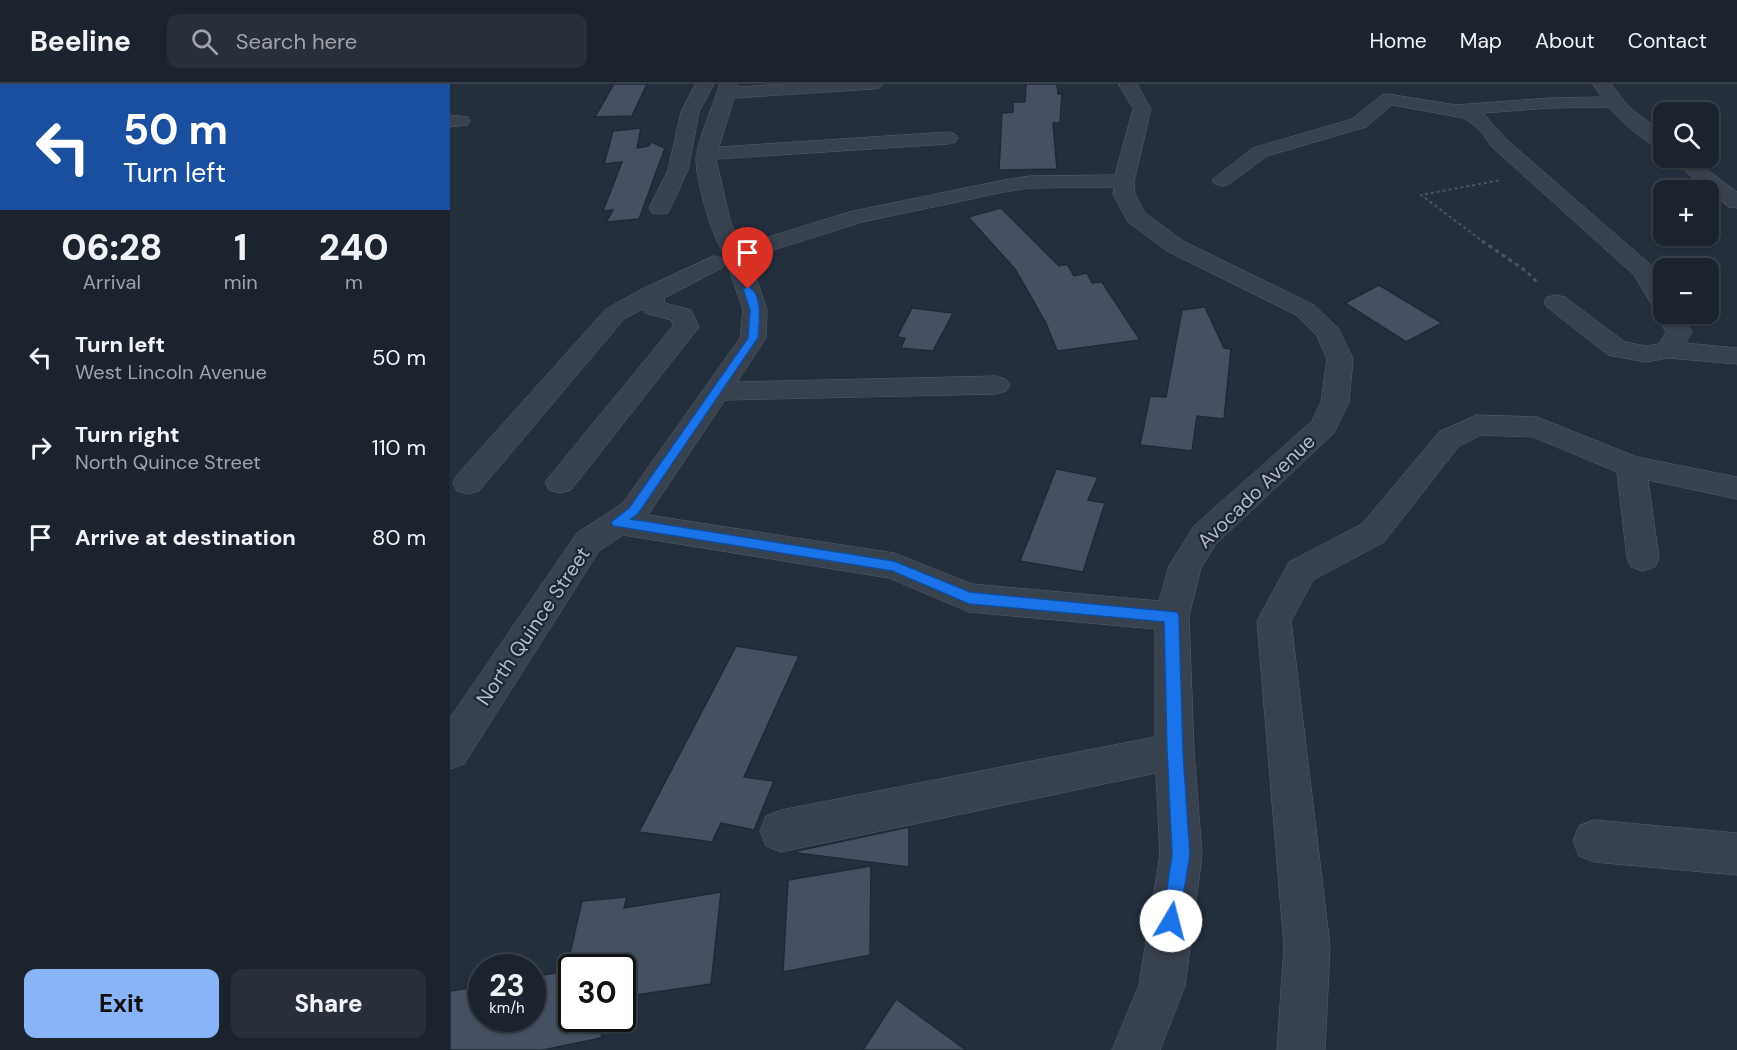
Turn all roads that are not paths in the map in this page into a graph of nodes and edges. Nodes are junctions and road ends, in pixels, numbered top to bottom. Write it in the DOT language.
graph roads {
  1 [pos="705,84"];
  2 [pos="873,84"];
  3 [pos="1128,84"];
  4 [pos="1370,84"];
  5 [pos="1602,84"];
  6 [pos="831,85"];
  7 [pos="727,88"];
  8 [pos="1388,99"];
  9 [pos="1613,102"];
  10 [pos="1456,110"];
  11 [pos="1653,135"];
  12 [pos="948,138"];
  13 [pos="707,154"];
  14 [pos="1693,168"];
  15 [pos="1222,180"];
  16 [pos="1124,181"];
  17 [pos="1737,202"];
  18 [pos="660,208"];
  19 [pos="735,257"];
  20 [pos="1653,286"];
  21 [pos="651,294"];
  22 [pos="1556,302"];
  23 [pos="1675,324"];
  24 [pos="1668,350"];
  25 [pos="1737,356"];
  26 [pos="996,385"];
  27 [pos="716,391"];
  28 [pos="1631,466"];
  29 [pos="560,482"];
  30 [pos="468,483"];
  31 [pos="1737,488"];
  32 [pos="618,522"];
  33 [pos="1643,558"];
  34 [pos="1172,616"];
  35 [pos="450,751"];
  36 [pos="1175,751"];
  37 [pos="781,831"];
  38 [pos="1594,841"];
  39 [pos="1737,854"];
  40 [pos="1136,1050"];
  41 [pos="1301,1050"];
  1 -- 18 [label="street"];
  2 -- 6 [label="street"];
  3 -- 16 [label="street, Avocado Avenue"];
  4 -- 8 [label="street"];
  5 -- 9 [label="street"];
  6 -- 7 [label="street"];
  7 -- 13 [label="street, North Quince Street"];
  8 -- 10 [label="street"];
  8 -- 15 [label="street"];
  9 -- 10 [label="street"];
  9 -- 11 [label="street"];
  10 -- 20 [label="street"];
  12 -- 13 [label="street"];
  13 -- 19 [label="street, North Quince Street"];
  14 -- 17 [label="street"];
  16 -- 19 [label="street"];
  16 -- 34 [label="street, Avocado Avenue"];
  19 -- 21 [label="street"];
  19 -- 27 [label="street, North Quince Street"];
  21 -- 29 [label="street"];
  21 -- 30 [label="street"];
  22 -- 24 [label="street"];
  23 -- 24 [label="street"];
  24 -- 25 [label="street"];
  26 -- 27 [label="street"];
  27 -- 32 [label="street, North Quince Street"];
  28 -- 31 [label="street"];
  28 -- 33 [label="street"];
  28 -- 41 [label="street"];
  32 -- 34 [label="street"];
  32 -- 35 [label="street, North Quince Street"];
  34 -- 36 [label="street, Avocado Avenue"];
  36 -- 37 [label="street"];
  36 -- 40 [label="street, Avocado Avenue"];
  38 -- 39 [label="street"];
}
